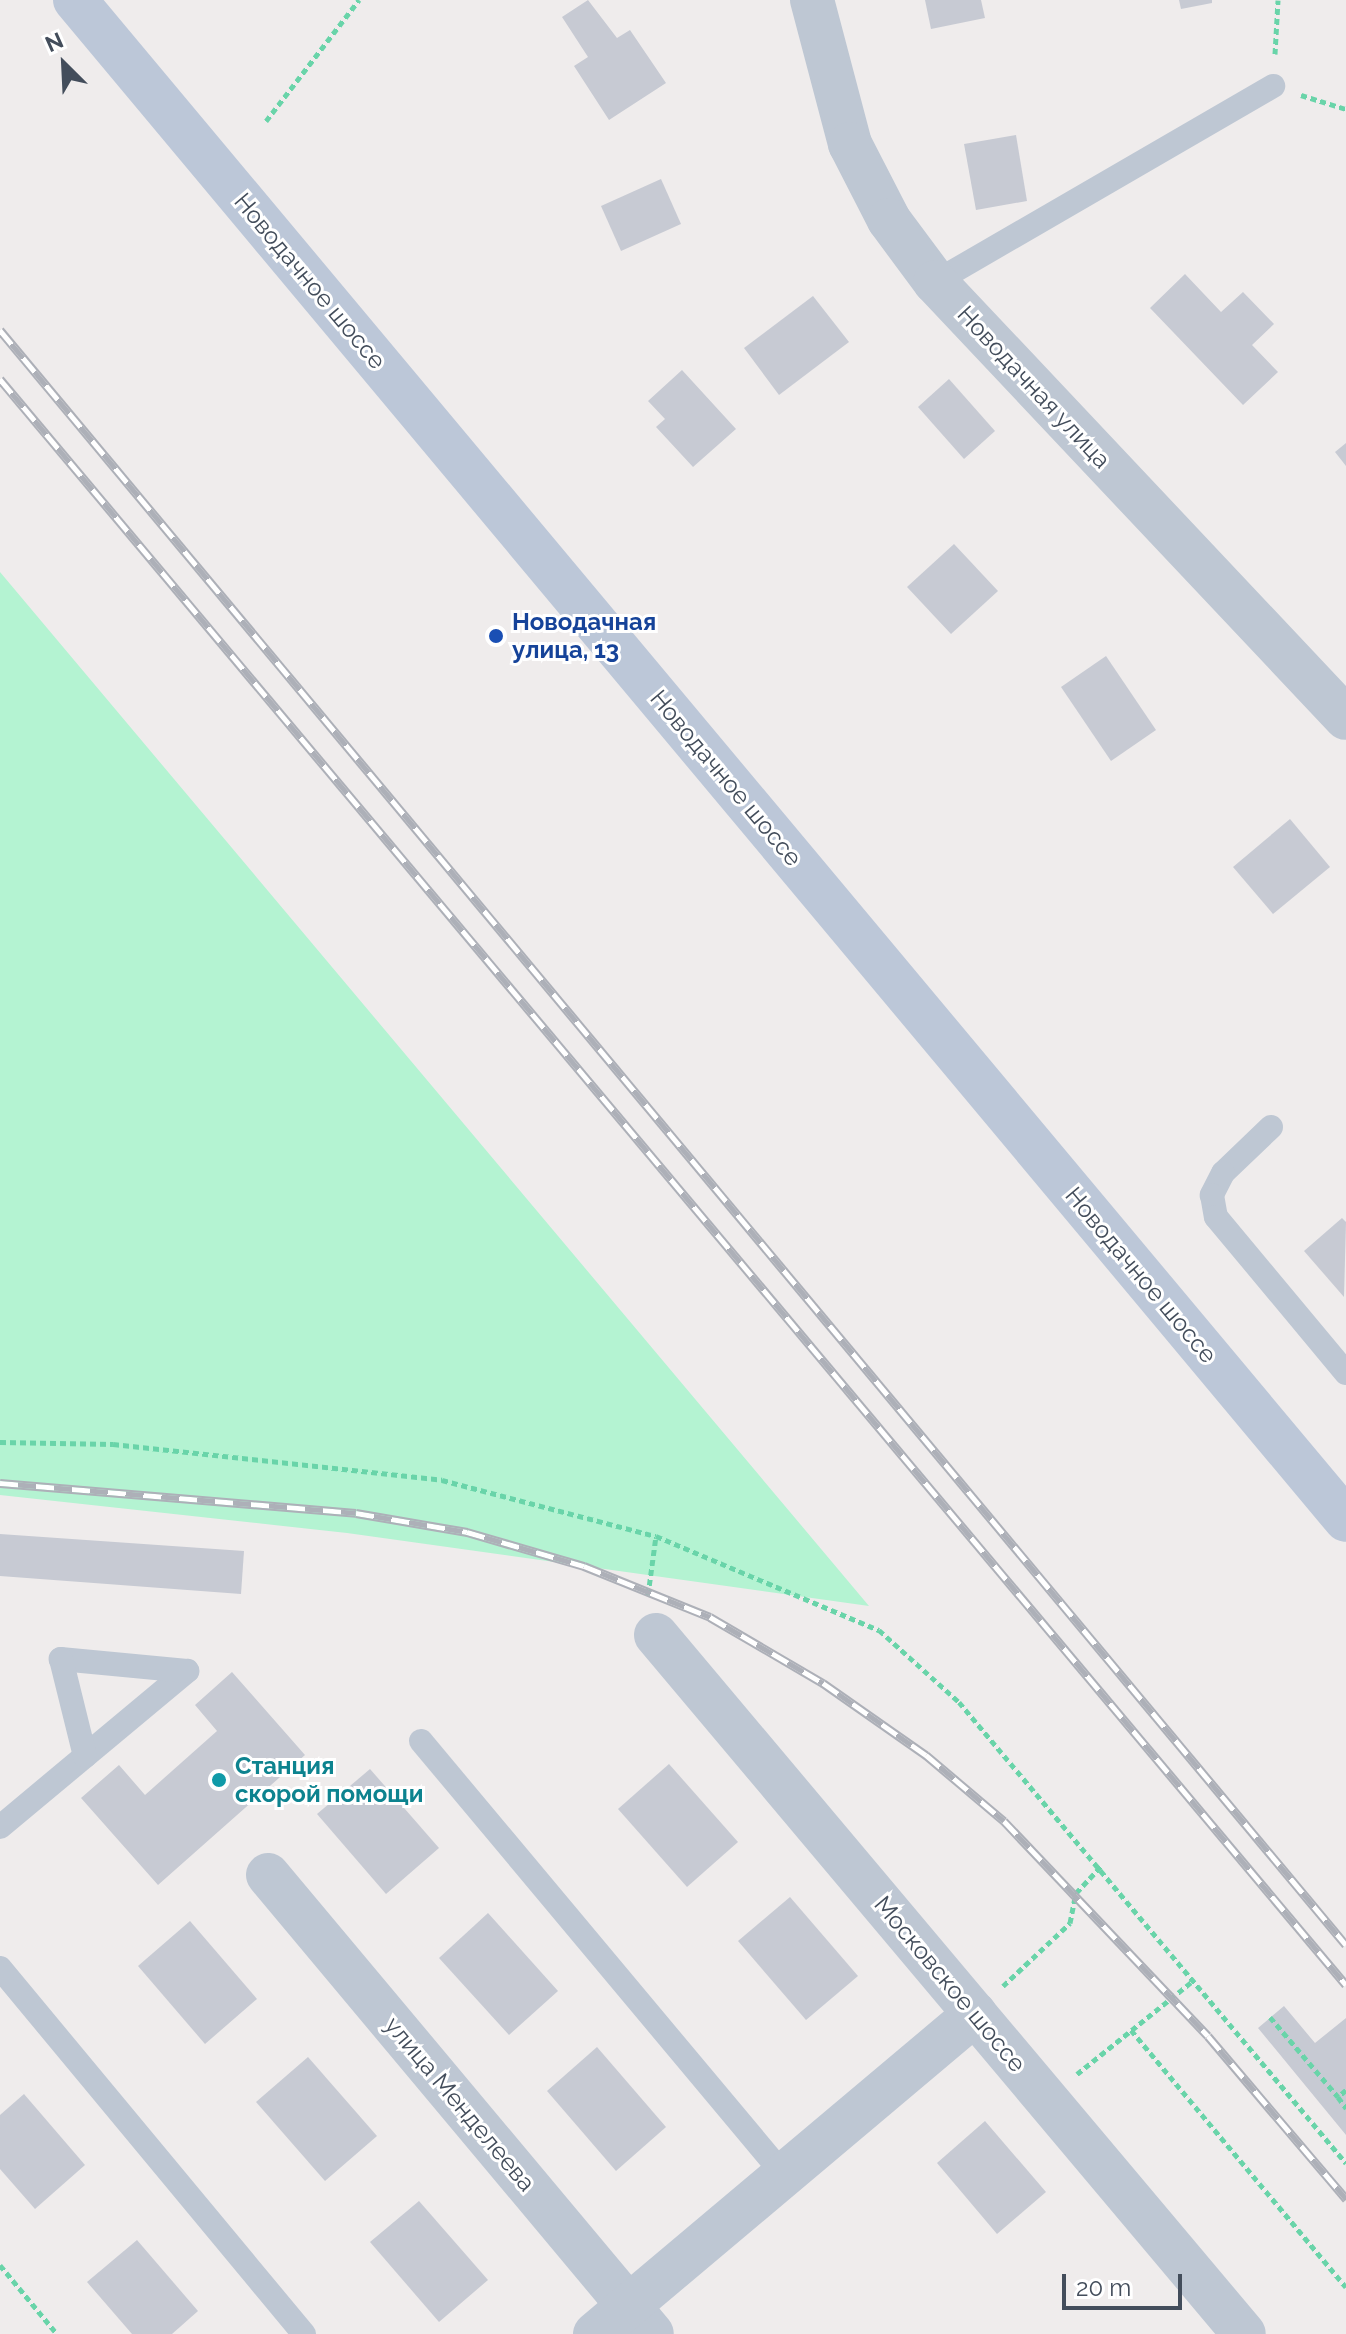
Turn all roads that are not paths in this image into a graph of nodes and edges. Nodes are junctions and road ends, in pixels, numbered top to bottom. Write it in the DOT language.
graph roads {
  1 [pos="75,0"];
  2 [pos="812,0"];
  3 [pos="1273,86"];
  4 [pos="935,282"];
  5 [pos="1346,718"];
  6 [pos="1271,1127"];
  7 [pos="1346,1373"];
  8 [pos="1346,1520"];
  9 [pos="656,1635"];
  10 [pos="421,1741"];
  11 [pos="85,1756"];
  12 [pos="0,1827"];
  13 [pos="268,1875"];
  14 [pos="0,1968"];
  15 [pos="975,2014"];
  16 [pos="784,2175"];
  17 [pos="641,2320"];
  18 [pos="304,2334"];
  19 [pos="595,2334"];
  20 [pos="1244,2334"];
  1 -- 8 [label="street, Новодачное шоссе"];
  2 -- 4 [label="street, Новодачная улица"];
  3 -- 4 [label="lane"];
  4 -- 5 [label="street, Новодачная улица"];
  6 -- 7 [label="lane"];
  9 -- 15 [label="street, Московское шоссе"];
  10 -- 16 [label="lane"];
  11 -- 11 [label="lane"];
  11 -- 12 [label="lane"];
  13 -- 17 [label="street, улица Менделеева"];
  14 -- 18 [label="lane"];
  15 -- 16 [label="street"];
  15 -- 20 [label="street, Московское шоссе"];
  16 -- 17 [label="street"];
  17 -- 19 [label="street"];
}
